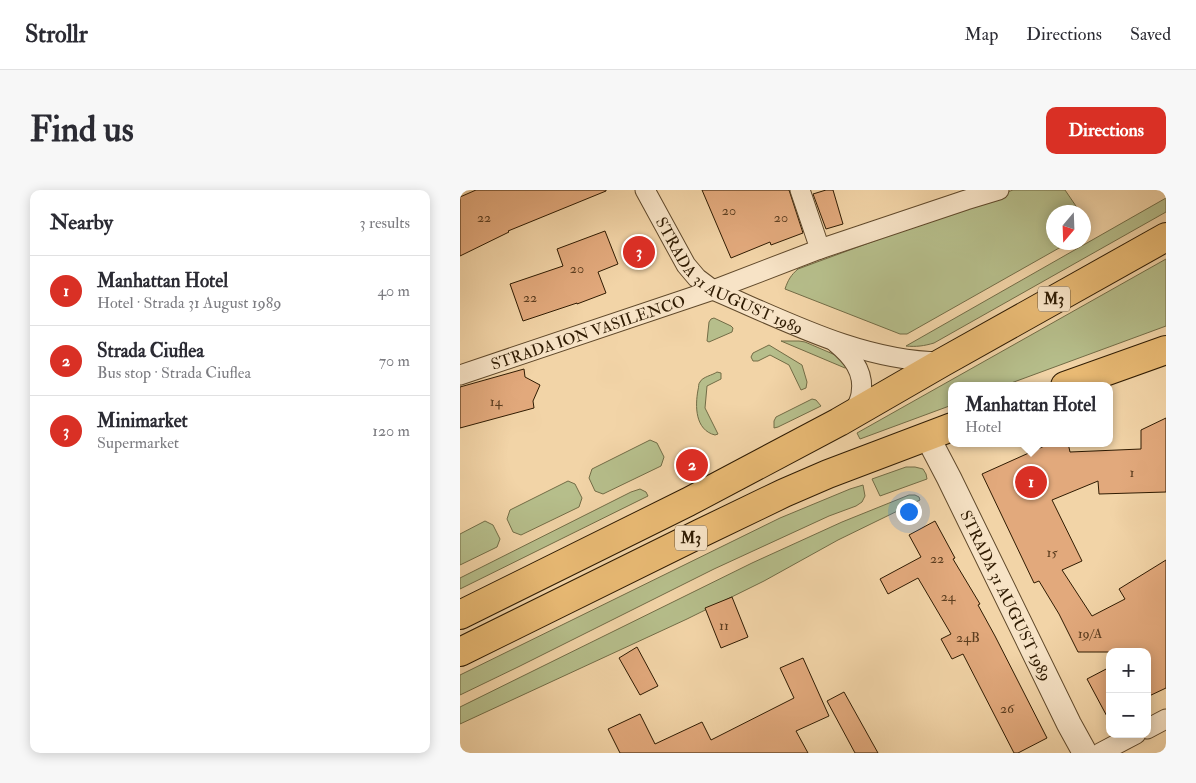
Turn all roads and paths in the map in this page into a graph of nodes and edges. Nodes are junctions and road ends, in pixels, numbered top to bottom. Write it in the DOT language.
graph roads {
  1 [pos="645,190"];
  2 [pos="800,190"];
  3 [pos="998,190"];
  4 [pos="964,195"];
  5 [pos="1166,237"];
  6 [pos="820,249"];
  7 [pos="713,290"];
  8 [pos="833,341"];
  9 [pos="1166,350"];
  10 [pos="943,362"];
  11 [pos="460,375"];
  12 [pos="1077,382"];
  13 [pos="854,413"];
  14 [pos="948,428"];
  15 [pos="927,436"];
  16 [pos="460,615"];
  17 [pos="460,652"];
  18 [pos="1166,719"];
  19 [pos="1151,727"];
  20 [pos="1128,738"];
  21 [pos="1085,753"];
  22 [pos="1100,753"];
  1 -- 7 [label="street, STRADA 31 AUGUST 1989"];
  2 -- 6 [label="street"];
  3 -- 4 [label="street, STRADA ION VASILENCO"];
  4 -- 6 [label="street, STRADA ION VASILENCO"];
  5 -- 10 [label="highway, M3"];
  6 -- 7 [label="street, STRADA ION VASILENCO"];
  7 -- 8 [label="street, STRADA 31 AUGUST 1989"];
  7 -- 11 [label="street, STRADA ION VASILENCO"];
  8 -- 10 [label="street, STRADA 31 AUGUST 1989"];
  8 -- 13 [label="street, STRADA 31 AUGUST 1989"];
  9 -- 12 [label="highway"];
  10 -- 13 [label="highway, M3"];
  13 -- 16 [label="highway, M3"];
  14 -- 15 [label="highway, M3"];
  15 -- 17 [label="highway, M3"];
  15 -- 21 [label="street, STRADA 31 AUGUST 1989"];
  18 -- 19 [label="street"];
  20 -- 22 [label="street"];
}
